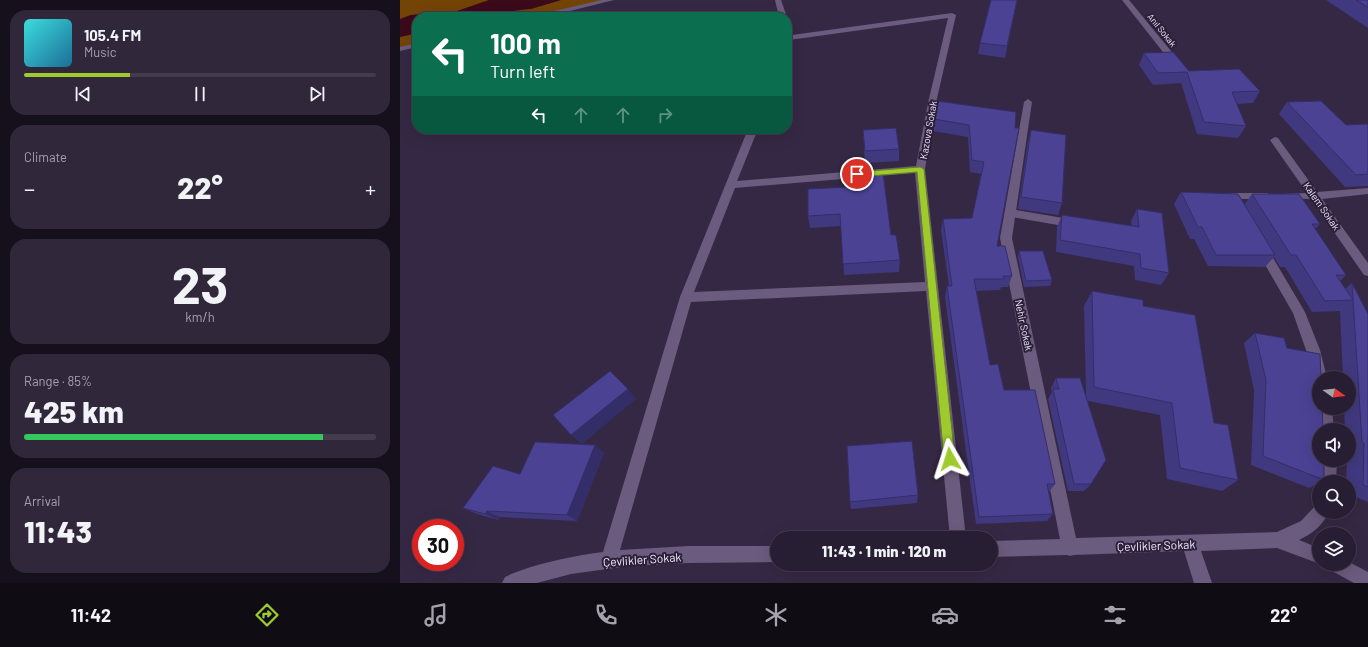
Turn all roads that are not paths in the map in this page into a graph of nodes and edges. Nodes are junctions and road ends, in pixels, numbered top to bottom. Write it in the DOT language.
graph roads {
  1 [pos="611,0"];
  2 [pos="778,0"];
  3 [pos="1125,0"];
  4 [pos="559,12"];
  5 [pos="782,12"];
  6 [pos="792,36"];
  7 [pos="412,46"];
  8 [pos="400,49"];
  9 [pos="1183,73"];
  10 [pos="1028,102"];
  11 [pos="751,134"];
  12 [pos="1275,140"];
  13 [pos="920,169"];
  14 [pos="730,185"];
  15 [pos="1368,191"];
  16 [pos="1314,196"];
  17 [pos="1010,213"];
  18 [pos="1243,216"];
  19 [pos="1084,225"];
  20 [pos="1255,237"];
  21 [pos="1368,272"];
  22 [pos="931,286"];
  23 [pos="686,297"];
  24 [pos="1318,371"];
  25 [pos="1316,519"];
  26 [pos="957,531"];
  27 [pos="1277,540"];
  28 [pos="1190,543"];
  29 [pos="1070,548"];
  30 [pos="998,549"];
  31 [pos="1312,553"];
  32 [pos="770,554"];
  33 [pos="609,560"];
  34 [pos="1349,571"];
  35 [pos="1368,581"];
  36 [pos="511,583"];
  37 [pos="1203,583"];
  1 -- 4 [label="street"];
  2 -- 5 [label="street"];
  3 -- 9 [label="street, Anıl Sokak"];
  6 -- 13 [label="street, Kazova Sokak"];
  7 -- 8 [label="street"];
  10 -- 17 [label="street, Nehir Sokak"];
  11 -- 14 [label="street"];
  12 -- 16 [label="street, Kalem Sokak"];
  13 -- 14 [label="street"];
  13 -- 22 [label="street, Kazova Sokak"];
  14 -- 23 [label="street"];
  15 -- 16 [label="street"];
  16 -- 18 [label="street"];
  16 -- 21 [label="street, Kalem Sokak"];
  17 -- 19 [label="street"];
  17 -- 29 [label="street, Nehir Sokak"];
  20 -- 24 [label="street"];
  22 -- 23 [label="street"];
  22 -- 26 [label="street, Kazova Sokak"];
  23 -- 33 [label="street"];
  25 -- 27 [label="street"];
  27 -- 28 [label="street, Çevlikler Sokak"];
  27 -- 31 [label="street, Çevlikler Sokak"];
  28 -- 29 [label="street, Çevlikler Sokak"];
  28 -- 37 [label="street"];
  29 -- 30 [label="street, Çevlikler Sokak"];
  32 -- 33 [label="street, Çevlikler Sokak"];
  33 -- 36 [label="street, Çevlikler Sokak"];
  34 -- 35 [label="street"];
}
